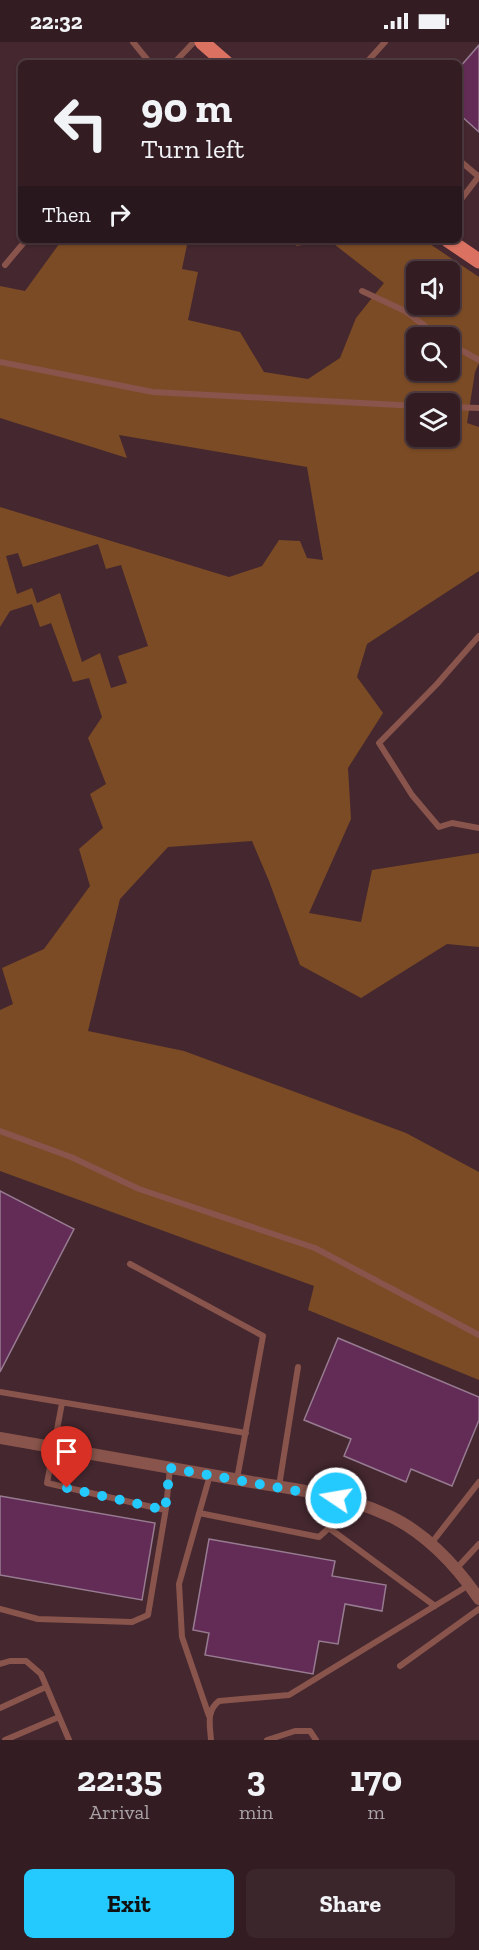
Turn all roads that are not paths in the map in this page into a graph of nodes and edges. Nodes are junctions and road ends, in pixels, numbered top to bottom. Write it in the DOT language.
graph roads {
  1 [pos="133,42"];
  2 [pos="194,42"];
  3 [pos="202,42"];
  4 [pos="385,42"];
  5 [pos="148,60"];
  6 [pos="177,60"];
  7 [pos="223,60"];
  8 [pos="369,60"];
  9 [pos="462,163"];
  10 [pos="478,176"];
  11 [pos="462,198"];
  12 [pos="23,243"];
  13 [pos="452,243"];
  14 [pos="479,261"];
  15 [pos="5,265"];
  16 [pos="362,291"];
  17 [pos="426,327"];
  18 [pos="460,350"];
  19 [pos="479,360"];
  20 [pos="0,362"];
  21 [pos="406,405"];
  22 [pos="460,407"];
  23 [pos="479,408"];
  24 [pos="479,636"];
  25 [pos="479,828"];
  26 [pos="0,1131"];
  27 [pos="130,1264"];
  28 [pos="479,1335"];
  29 [pos="298,1367"];
  30 [pos="0,1392"];
  31 [pos="62,1403"];
  32 [pos="246,1434"];
  33 [pos="0,1438"];
  34 [pos="54,1447"];
  35 [pos="170,1468"];
  36 [pos="210,1475"];
  37 [pos="237,1479"];
  38 [pos="479,1482"];
  39 [pos="279,1487"];
  40 [pos="336,1498"];
  41 [pos="165,1510"];
  42 [pos="199,1513"];
  43 [pos="329,1528"];
  44 [pos="479,1544"];
  45 [pos="430,1545"];
  46 [pos="456,1569"];
  47 [pos="469,1585"];
  48 [pos="479,1599"];
  49 [pos="435,1606"];
  50 [pos="0,1609"];
  51 [pos="479,1609"];
  52 [pos="0,1664"];
  53 [pos="400,1666"];
  54 [pos="46,1688"];
  55 [pos="0,1708"];
  56 [pos="209,1716"];
  57 [pos="59,1717"];
  58 [pos="5,1740"];
  59 [pos="69,1740"];
  60 [pos="211,1740"];
  61 [pos="267,1740"];
  62 [pos="316,1740"];
  1 -- 5 [label="lane"];
  2 -- 6 [label="lane"];
  3 -- 7 [label="main road"];
  4 -- 8 [label="lane"];
  9 -- 10 [label="lane"];
  10 -- 11 [label="lane"];
  12 -- 15 [label="lane"];
  13 -- 14 [label="main road"];
  16 -- 17 [label="lane"];
  18 -- 19 [label="lane"];
  20 -- 21 [label="lane"];
  22 -- 23 [label="lane"];
  24 -- 25 [label="lane"];
  26 -- 28 [label="lane"];
  27 -- 32 [label="lane"];
  29 -- 39 [label="lane"];
  30 -- 31 [label="lane"];
  31 -- 32 [label="lane"];
  31 -- 34 [label="lane"];
  32 -- 37 [label="lane"];
  33 -- 34 [label="street"];
  34 -- 35 [label="street"];
  34 -- 41 [label="lane"];
  35 -- 36 [label="street"];
  35 -- 41 [label="lane"];
  36 -- 37 [label="street"];
  36 -- 42 [label="lane"];
  37 -- 39 [label="street"];
  38 -- 45 [label="lane"];
  39 -- 40 [label="street"];
  40 -- 43 [label="lane"];
  40 -- 45 [label="street"];
  41 -- 50 [label="lane"];
  42 -- 43 [label="lane"];
  42 -- 56 [label="lane"];
  43 -- 49 [label="lane"];
  44 -- 46 [label="lane"];
  45 -- 46 [label="street"];
  46 -- 47 [label="street"];
  47 -- 48 [label="street"];
  47 -- 49 [label="lane"];
  49 -- 56 [label="lane"];
  51 -- 53 [label="lane"];
  52 -- 54 [label="lane"];
  54 -- 55 [label="lane"];
  54 -- 57 [label="lane"];
  56 -- 60 [label="lane"];
  57 -- 58 [label="lane"];
  57 -- 59 [label="lane"];
  61 -- 62 [label="lane"];
}
